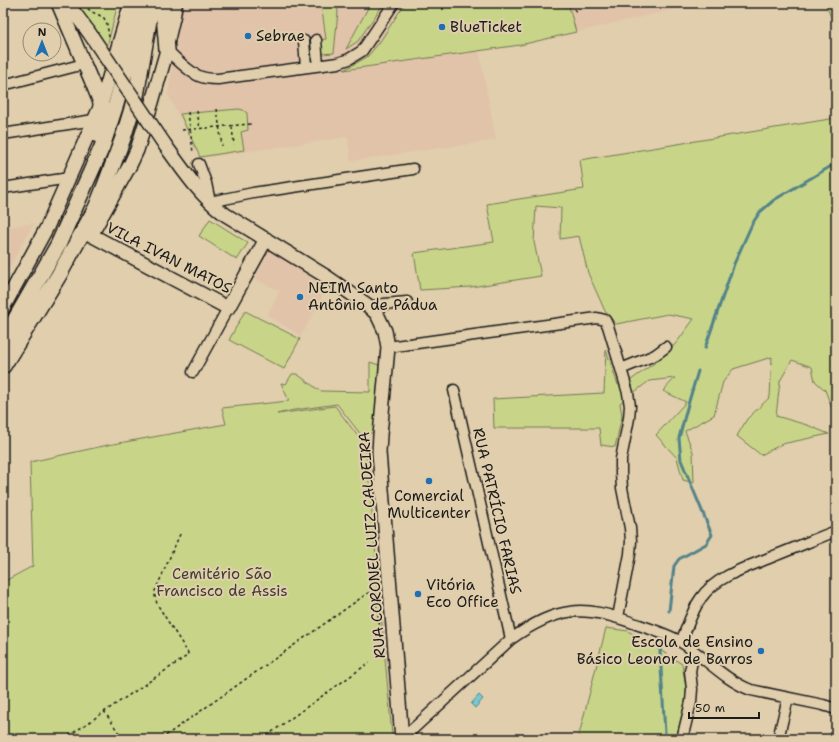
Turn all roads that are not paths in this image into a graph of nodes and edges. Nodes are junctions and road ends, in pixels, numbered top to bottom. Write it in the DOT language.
graph roads {
  1 [pos="152,3"];
  2 [pos="162,3"];
  3 [pos="178,3"];
  4 [pos="394,3"];
  5 [pos="69,4"];
  6 [pos="132,4"];
  7 [pos="316,40"];
  8 [pos="304,41"];
  9 [pos="166,50"];
  10 [pos="84,64"];
  11 [pos="318,65"];
  12 [pos="306,67"];
  13 [pos="3,85"];
  14 [pos="101,105"];
  15 [pos="94,120"];
  16 [pos="3,134"];
  17 [pos="199,164"];
  18 [pos="413,169"];
  19 [pos="89,177"];
  20 [pos="70,178"];
  21 [pos="3,188"];
  22 [pos="210,202"];
  23 [pos="91,235"];
  24 [pos="266,240"];
  25 [pos="59,275"];
  26 [pos="407,302"];
  27 [pos="369,307"];
  28 [pos="3,308"];
  29 [pos="228,308"];
  30 [pos="3,341"];
  31 [pos="388,347"];
  32 [pos="666,347"];
  33 [pos="3,366"];
  34 [pos="621,369"];
  35 [pos="193,372"];
  36 [pos="454,390"];
  37 [pos="836,531"];
  38 [pos="618,617"];
  39 [pos="511,639"];
  40 [pos="681,642"];
  41 [pos="694,652"];
  42 [pos="788,698"];
  43 [pos="836,708"];
  44 [pos="402,739"];
  45 [pos="682,739"];
  46 [pos="778,739"];
  1 -- 25 [label="highway"];
  2 -- 9 [label="highway"];
  3 -- 9 [label="street"];
  4 -- 11 [label="street"];
  5 -- 10 [label="main road"];
  5 -- 22 [label="main road, RUA CORONEL LUIZ CALDEIRA, bridge"];
  6 -- 14 [label="main road"];
  6 -- 19 [label="highway"];
  7 -- 11 [label="street"];
  8 -- 12 [label="street"];
  9 -- 12 [label="street"];
  9 -- 23 [label="main road"];
  10 -- 13 [label="street"];
  10 -- 14 [label="main road"];
  11 -- 12 [label="street"];
  14 -- 15 [label="main road"];
  14 -- 19 [label="highway"];
  15 -- 16 [label="street"];
  15 -- 20 [label="main road"];
  17 -- 22 [label="street"];
  18 -- 22 [label="street"];
  19 -- 30 [label="highway"];
  20 -- 21 [label="street"];
  20 -- 28 [label="main road"];
  22 -- 24 [label="main road, RUA CORONEL LUIZ CALDEIRA"];
  23 -- 25 [label="highway"];
  23 -- 29 [label="main road, VILA IVAN MATOS"];
  24 -- 27 [label="main road, RUA CORONEL LUIZ CALDEIRA"];
  24 -- 29 [label="main road, VILA IVAN MATOS"];
  25 -- 33 [label="highway"];
  26 -- 27 [label="street"];
  27 -- 31 [label="main road, RUA CORONEL LUIZ CALDEIRA"];
  29 -- 35 [label="street"];
  31 -- 34 [label="street"];
  31 -- 44 [label="main road, RUA CORONEL LUIZ CALDEIRA"];
  32 -- 34 [label="street"];
  34 -- 38 [label="street"];
  36 -- 39 [label="street, RUA PATRÍCIO FARIAS"];
  37 -- 40 [label="street"];
  38 -- 39 [label="street"];
  38 -- 40 [label="street"];
  39 -- 44 [label="street"];
  40 -- 41 [label="street"];
  41 -- 42 [label="street"];
  41 -- 45 [label="street"];
  42 -- 43 [label="street"];
  42 -- 46 [label="street"];
}
